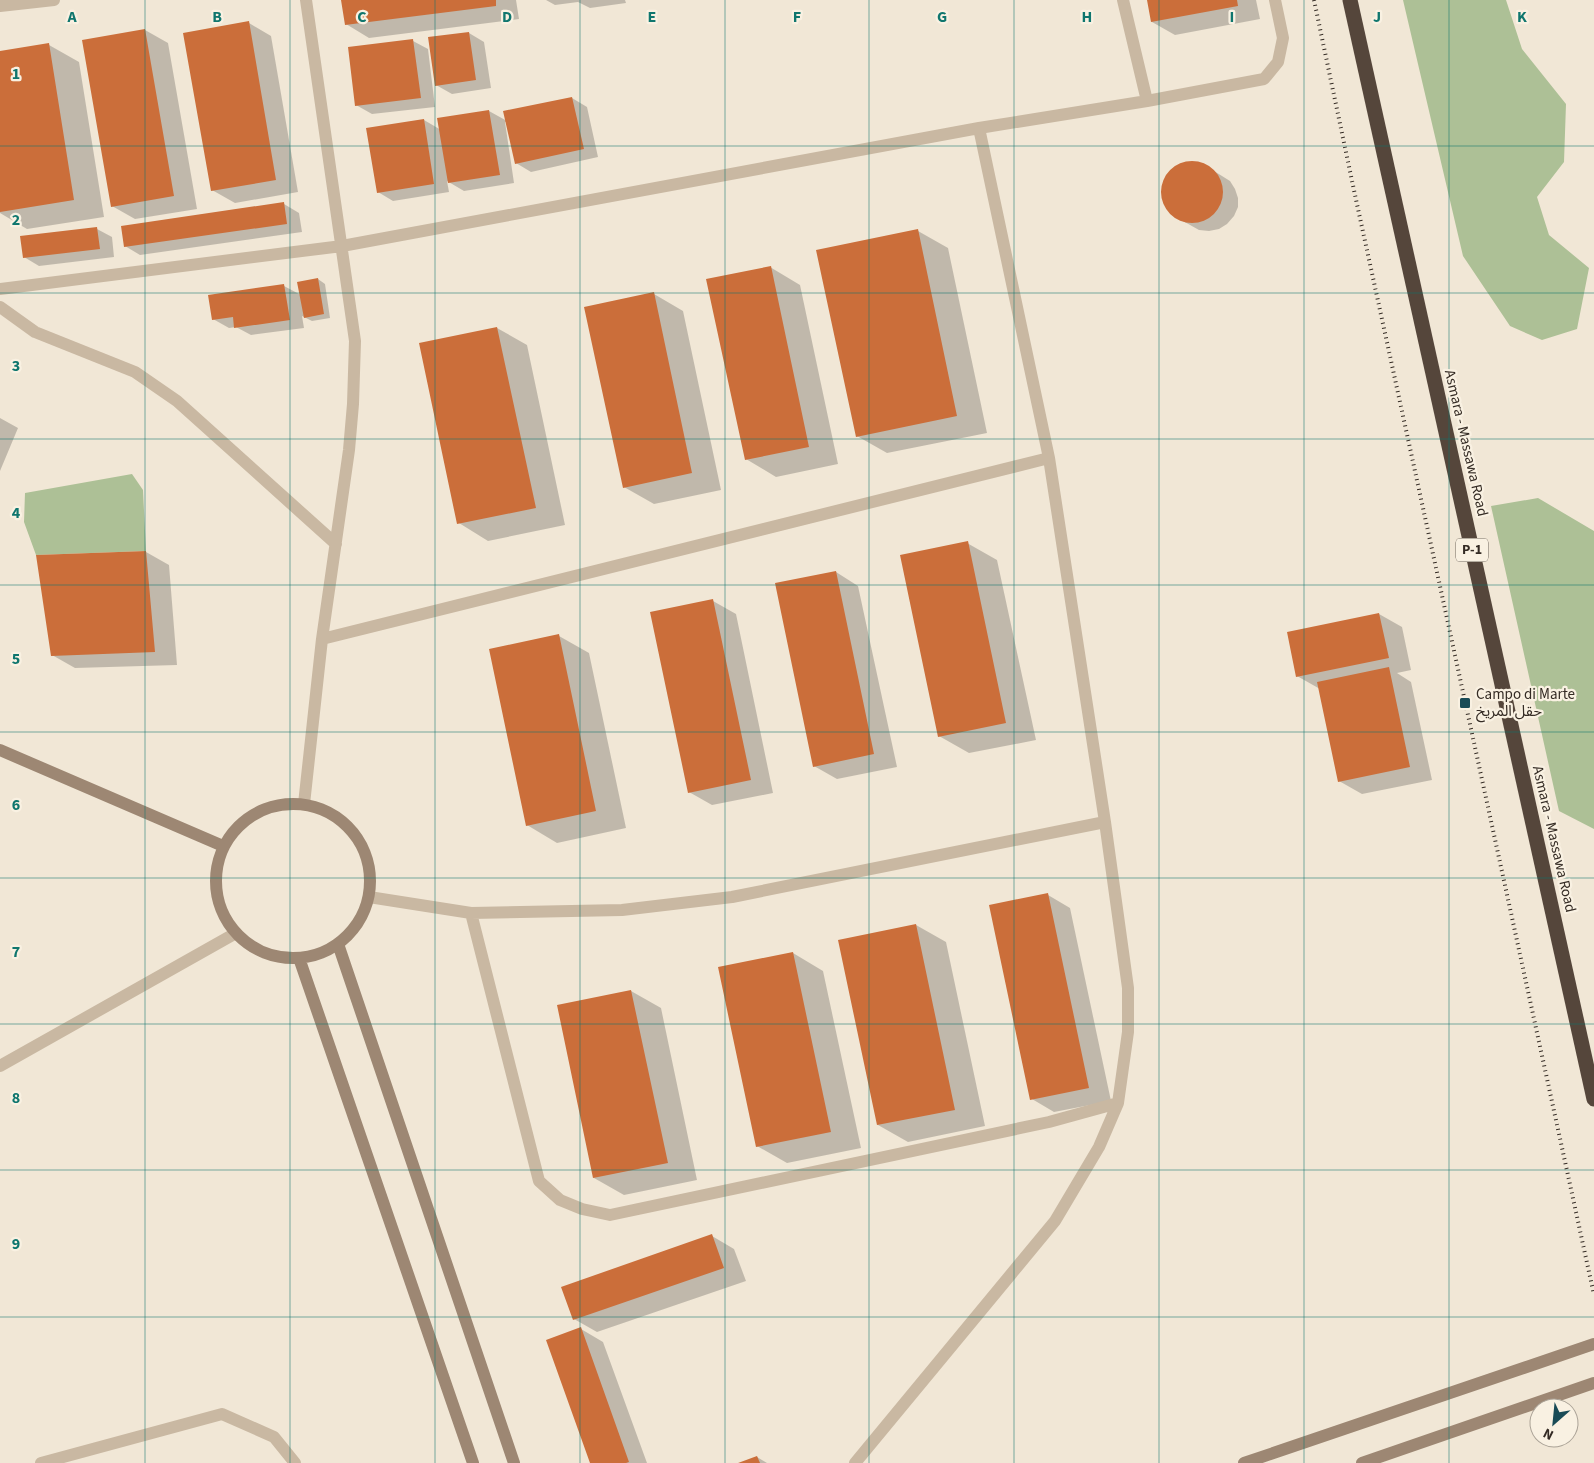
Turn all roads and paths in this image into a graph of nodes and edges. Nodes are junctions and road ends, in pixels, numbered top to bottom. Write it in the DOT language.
graph roads {
  1 [pos="54,0"];
  2 [pos="306,0"];
  3 [pos="1124,0"];
  4 [pos="1275,0"];
  5 [pos="1350,0"];
  6 [pos="0,6"];
  7 [pos="1146,101"];
  8 [pos="979,128"];
  9 [pos="342,246"];
  10 [pos="0,289"];
  11 [pos="0,307"];
  12 [pos="1048,458"];
  13 [pos="336,544"];
  14 [pos="322,639"];
  15 [pos="0,750"];
  16 [pos="304,804"];
  17 [pos="1105,822"];
  18 [pos="223,846"];
  19 [pos="369,897"];
  20 [pos="472,913"];
  21 [pos="236,933"];
  22 [pos="338,944"];
  23 [pos="299,958"];
  24 [pos="0,1066"];
  25 [pos="1594,1099"];
  26 [pos="1118,1103"];
  27 [pos="1594,1344"];
  28 [pos="1594,1383"];
  29 [pos="41,1463"];
  30 [pos="295,1463"];
  31 [pos="473,1463"];
  32 [pos="514,1463"];
  33 [pos="855,1463"];
  34 [pos="1244,1463"];
  35 [pos="1362,1463"];
  1 -- 6 [label="street"];
  2 -- 9 [label="street"];
  3 -- 7 [label="street"];
  4 -- 7 [label="street"];
  5 -- 25 [label="highway, Asmara - Massawa Road / P-1"];
  7 -- 8 [label="street"];
  8 -- 9 [label="street"];
  8 -- 12 [label="street"];
  9 -- 10 [label="street"];
  9 -- 13 [label="street"];
  11 -- 13 [label="street"];
  12 -- 14 [label="street"];
  12 -- 17 [label="street"];
  13 -- 14 [label="street"];
  14 -- 16 [label="street"];
  15 -- 18 [label="main road"];
  16 -- 18 [label="main road"];
  16 -- 19 [label="main road"];
  17 -- 20 [label="street"];
  17 -- 26 [label="street"];
  18 -- 21 [label="main road"];
  19 -- 20 [label="street"];
  19 -- 22 [label="main road"];
  20 -- 26 [label="street"];
  21 -- 23 [label="main road"];
  21 -- 24 [label="street"];
  22 -- 23 [label="main road"];
  22 -- 32 [label="main road"];
  23 -- 31 [label="main road"];
  26 -- 33 [label="street"];
  27 -- 34 [label="main road"];
  28 -- 35 [label="main road"];
  29 -- 30 [label="street"];
}
